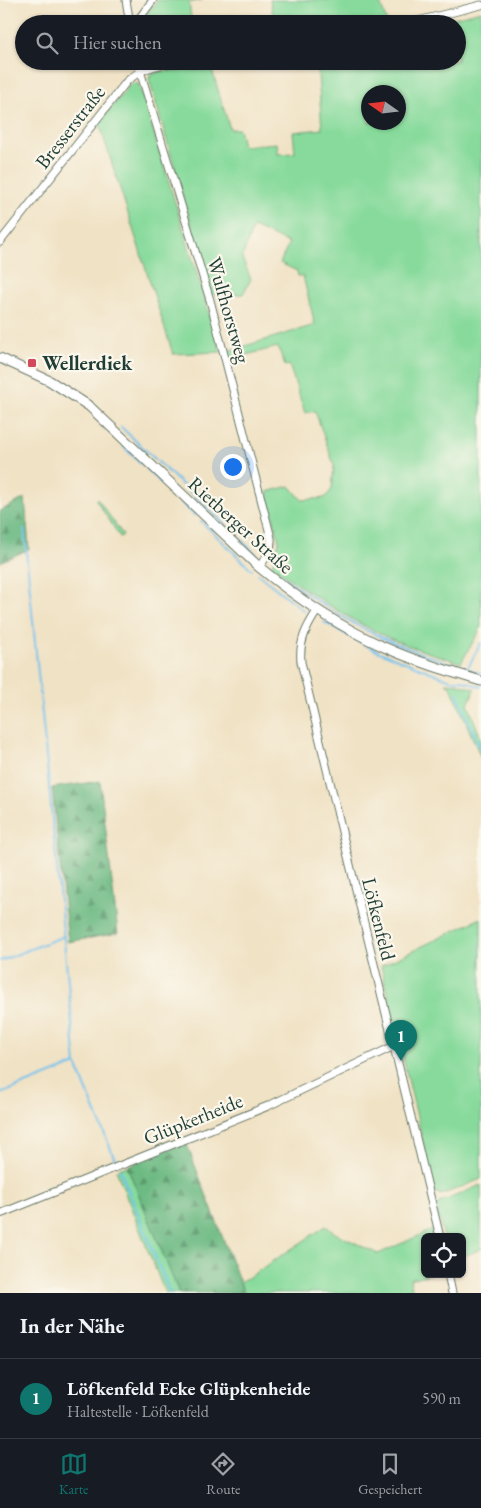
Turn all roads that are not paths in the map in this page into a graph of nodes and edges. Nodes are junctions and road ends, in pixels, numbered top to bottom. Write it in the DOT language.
graph roads {
  1 [pos="126,0"];
  2 [pos="153,0"];
  3 [pos="481,5"];
  4 [pos="128,15"];
  5 [pos="142,15"];
  6 [pos="442,15"];
  7 [pos="145,70"];
  8 [pos="141,71"];
  9 [pos="0,242"];
  10 [pos="0,358"];
  11 [pos="259,567"];
  12 [pos="317,611"];
  13 [pos="481,681"];
  14 [pos="394,1046"];
  15 [pos="0,1214"];
  16 [pos="439,1233"];
  17 [pos="449,1278"];
  18 [pos="452,1293"];
  1 -- 4 [label="street"];
  2 -- 5 [label="street"];
  3 -- 6 [label="street"];
  7 -- 8 [label="street, Bresserstraße"];
  8 -- 9 [label="street, Bresserstraße"];
  8 -- 11 [label="street, Wulfhorstweg"];
  10 -- 11 [label="main road, Rietberger Straße"];
  11 -- 12 [label="main road, Rietberger Straße"];
  12 -- 13 [label="main road, Rietberger Straße"];
  12 -- 14 [label="street, Löfkenfeld"];
  14 -- 15 [label="street, Glüpkerheide"];
  14 -- 16 [label="street, Löfkenfeld"];
  17 -- 18 [label="street"];
}
